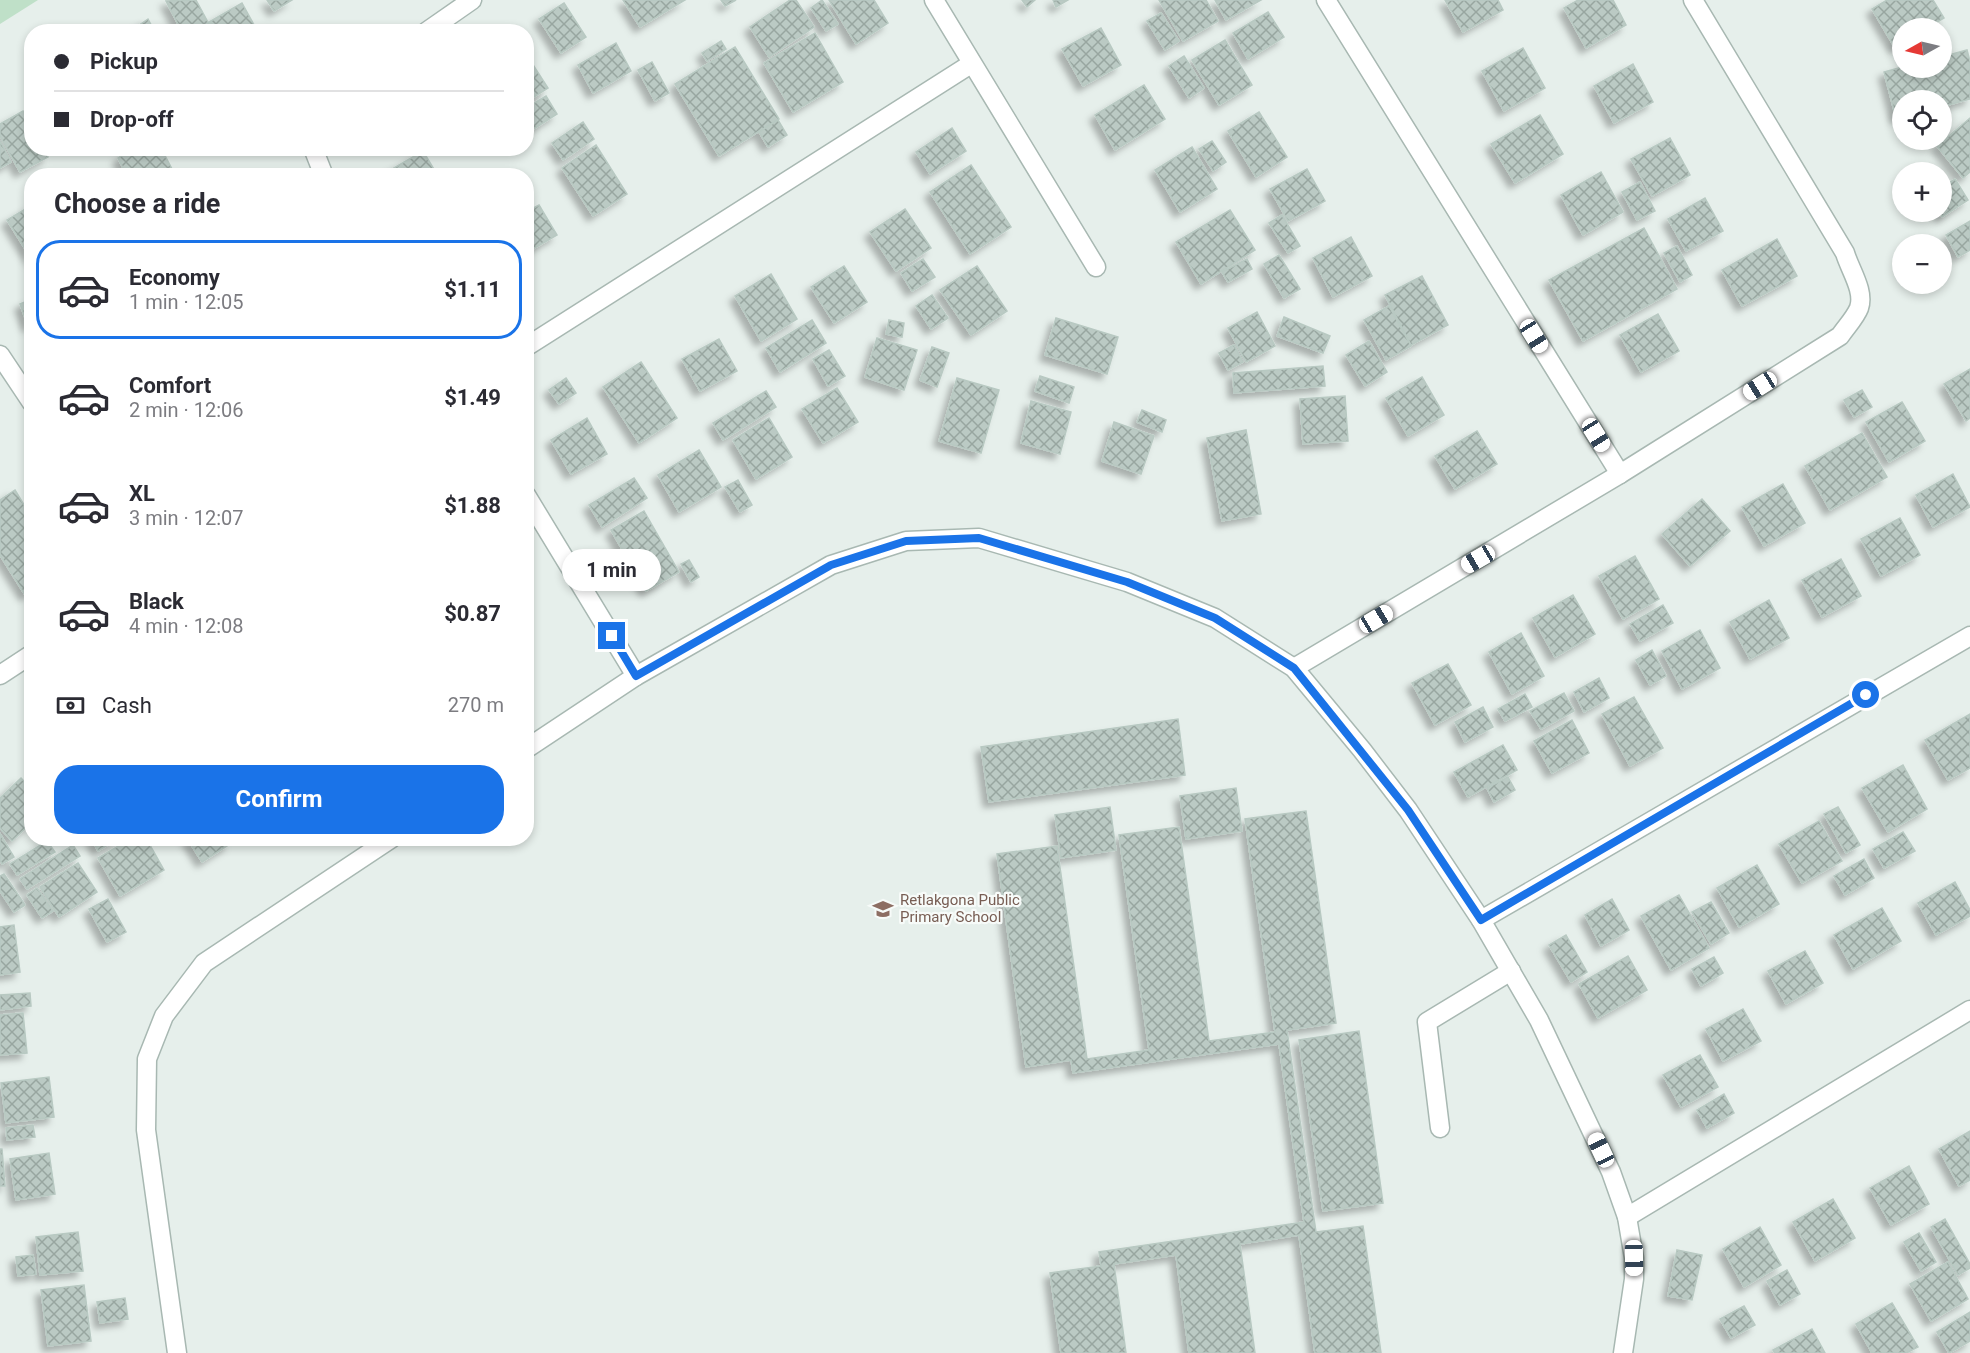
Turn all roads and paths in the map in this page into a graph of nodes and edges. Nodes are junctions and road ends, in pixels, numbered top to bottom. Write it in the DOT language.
graph roads {
  1 [pos="472,0"];
  2 [pos="934,0"];
  3 [pos="1326,0"];
  4 [pos="1693,0"];
  5 [pos="438,24"];
  6 [pos="971,64"];
  7 [pos="1096,267"];
  8 [pos="534,342"];
  9 [pos="0,355"];
  10 [pos="24,391"];
  11 [pos="1620,474"];
  12 [pos="534,508"];
  13 [pos="1970,636"];
  14 [pos="24,659"];
  15 [pos="1294,668"];
  16 [pos="0,675"];
  17 [pos="636,676"];
  18 [pos="534,744"];
  19 [pos="380,846"];
  20 [pos="1481,920"];
  21 [pos="1510,971"];
  22 [pos="1970,1010"];
  23 [pos="1440,1128"];
  24 [pos="1627,1217"];
  25 [pos="177,1353"];
  26 [pos="1623,1353"];
  1 -- 5 [label="street"];
  2 -- 6 [label="street"];
  3 -- 11 [label="street"];
  4 -- 11 [label="street"];
  6 -- 7 [label="street"];
  6 -- 8 [label="street"];
  9 -- 10 [label="street"];
  11 -- 15 [label="street"];
  12 -- 17 [label="street"];
  13 -- 20 [label="street"];
  14 -- 16 [label="street"];
  15 -- 17 [label="street"];
  15 -- 20 [label="street"];
  17 -- 18 [label="street"];
  19 -- 25 [label="street"];
  20 -- 21 [label="street"];
  21 -- 23 [label="street"];
  21 -- 24 [label="street"];
  22 -- 24 [label="street"];
  24 -- 26 [label="street"];
}
